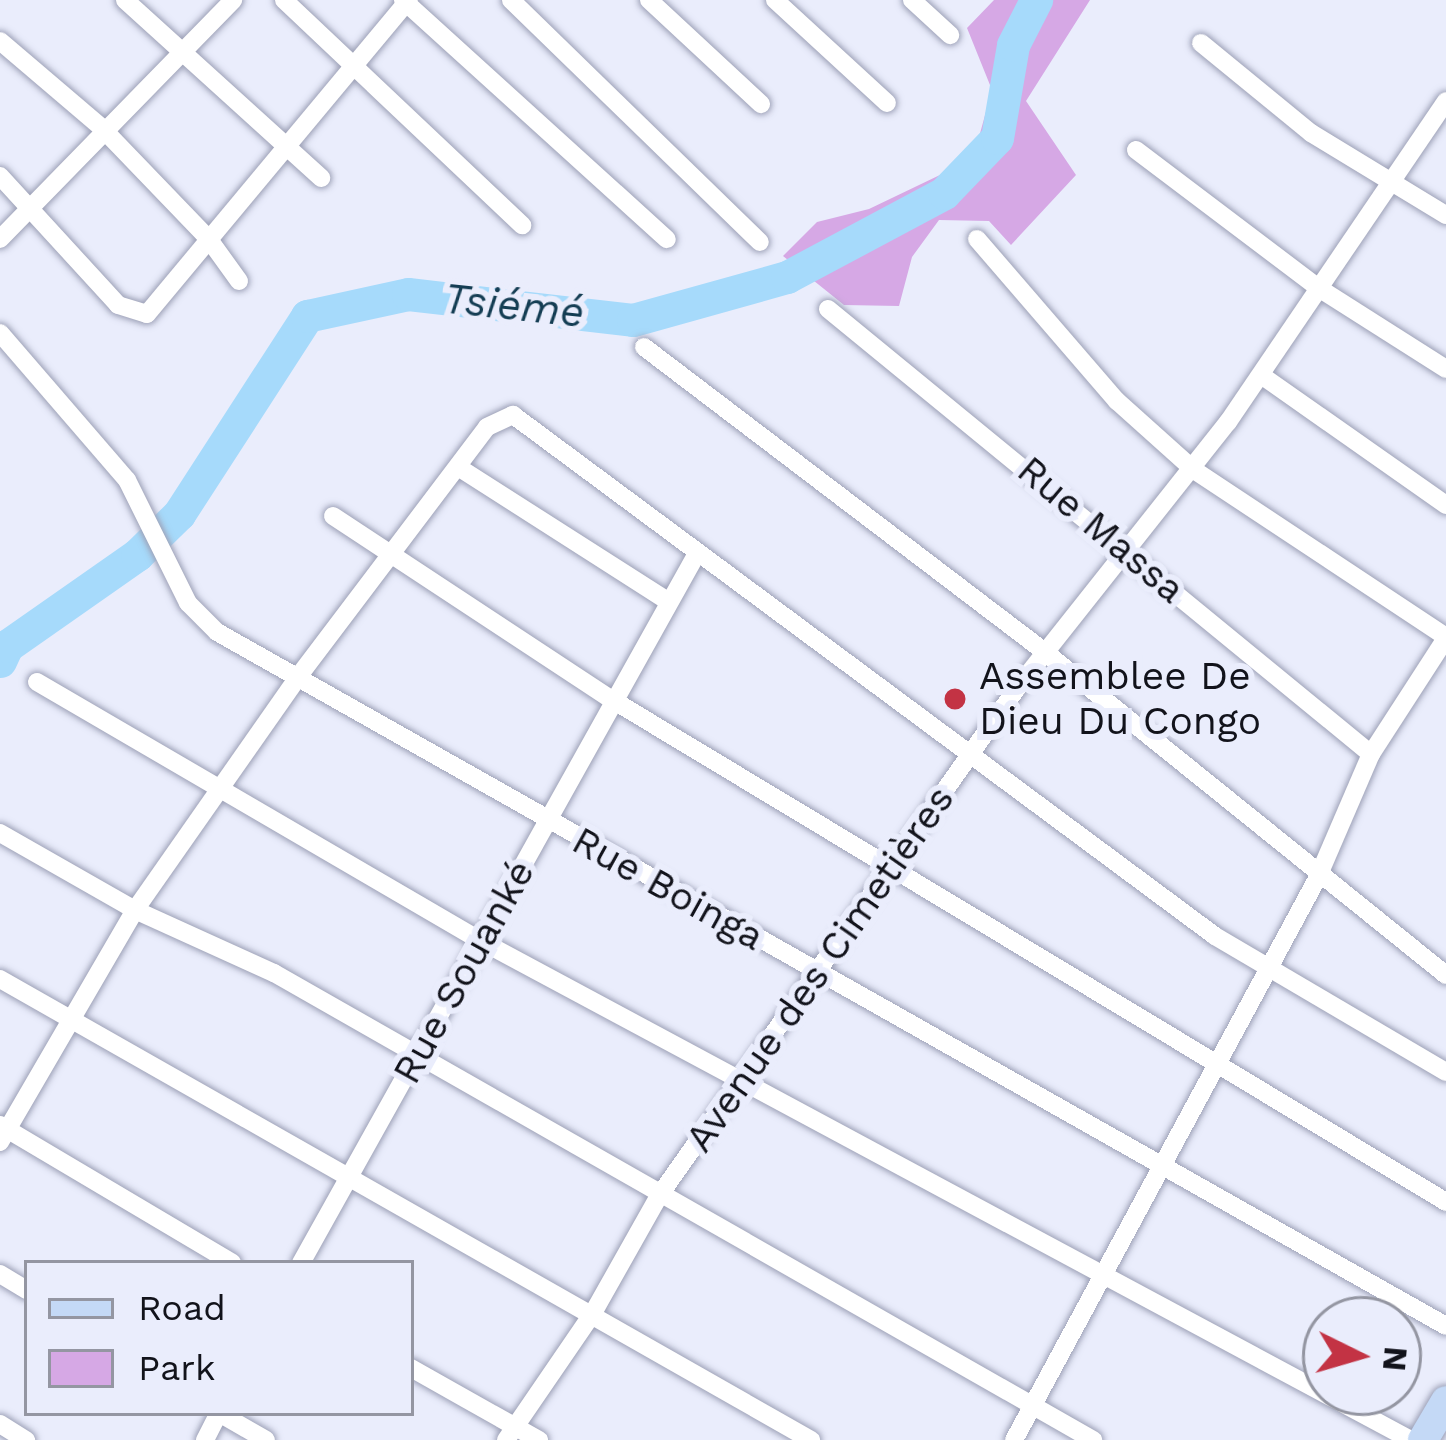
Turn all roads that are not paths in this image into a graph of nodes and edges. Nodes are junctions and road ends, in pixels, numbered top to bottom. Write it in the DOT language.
graph roads {
  1 [pos="125,0"];
  2 [pos="233,0"];
  3 [pos="284,0"];
  4 [pos="511,0"];
  5 [pos="649,0"];
  6 [pos="775,0"];
  7 [pos="912,0"];
  8 [pos="406,1"];
  9 [pos="950,35"];
  10 [pos="0,41"];
  11 [pos="1201,43"];
  12 [pos="181,53"];
  13 [pos="354,64"];
  14 [pos="1446,101"];
  15 [pos="761,104"];
  16 [pos="887,104"];
  17 [pos="101,127"];
  18 [pos="288,142"];
  19 [pos="1136,150"];
  20 [pos="0,176"];
  21 [pos="321,178"];
  22 [pos="1395,182"];
  23 [pos="31,206"];
  24 [pos="1446,215"];
  25 [pos="522,225"];
  26 [pos="208,238"];
  27 [pos="0,239"];
  28 [pos="667,239"];
  29 [pos="977,239"];
  30 [pos="760,242"];
  31 [pos="239,281"];
  32 [pos="1317,287"];
  33 [pos="828,309"];
  34 [pos="0,333"];
  35 [pos="644,347"];
  36 [pos="1446,369"];
  37 [pos="1261,376"];
  38 [pos="458,467"];
  39 [pos="1194,470"];
  40 [pos="1446,505"];
  41 [pos="333,516"];
  42 [pos="1124,554"];
  43 [pos="696,555"];
  44 [pos="389,557"];
  45 [pos="669,602"];
  46 [pos="1446,637"];
  47 [pos="1045,652"];
  48 [pos="298,677"];
  49 [pos="37,682"];
  50 [pos="611,699"];
  51 [pos="971,753"];
  52 [pos="1371,754"];
  53 [pos="222,790"];
  54 [pos="546,822"];
  55 [pos="0,832"];
  56 [pos="890,867"];
  57 [pos="1318,877"];
  58 [pos="135,910"];
  59 [pos="481,940"];
  60 [pos="1266,964"];
  61 [pos="819,972"];
  62 [pos="1446,975"];
  63 [pos="0,979"];
  64 [pos="74,1022"];
  65 [pos="419,1054"];
  66 [pos="1220,1060"];
  67 [pos="1446,1072"];
  68 [pos="744,1080"];
  69 [pos="3,1132"];
  70 [pos="1162,1168"];
  71 [pos="352,1175"];
  72 [pos="659,1196"];
  73 [pos="1446,1202"];
  74 [pos="227,1260"];
  75 [pos="303,1260"];
  76 [pos="1102,1280"];
  77 [pos="593,1313"];
  78 [pos="1446,1326"];
  79 [pos="414,1370"];
  80 [pos="1446,1401"];
  81 [pos="1032,1405"];
  82 [pos="224,1416"];
  83 [pos="0,1424"];
  84 [pos="510,1433"];
  85 [pos="26,1440"];
  86 [pos="266,1440"];
  87 [pos="539,1440"];
  88 [pos="811,1440"];
  89 [pos="1015,1440"];
  90 [pos="1093,1440"];
  91 [pos="1411,1440"];
  92 [pos="1424,1440"];
  1 -- 12 [label="street"];
  2 -- 12 [label="street"];
  3 -- 13 [label="street"];
  4 -- 30 [label="street"];
  5 -- 15 [label="street"];
  6 -- 16 [label="street"];
  7 -- 9 [label="street"];
  8 -- 13 [label="street"];
  8 -- 28 [label="street"];
  10 -- 17 [label="street"];
  11 -- 22 [label="street"];
  12 -- 17 [label="street"];
  12 -- 18 [label="street"];
  13 -- 18 [label="street"];
  13 -- 25 [label="street"];
  14 -- 22 [label="street, Avenue des Cimetières"];
  17 -- 23 [label="street"];
  17 -- 26 [label="street"];
  18 -- 21 [label="street"];
  18 -- 26 [label="street"];
  19 -- 32 [label="street"];
  20 -- 23 [label="street"];
  22 -- 24 [label="street"];
  22 -- 32 [label="street, Avenue des Cimetières"];
  23 -- 26 [label="street"];
  23 -- 27 [label="street"];
  26 -- 31 [label="street"];
  29 -- 39 [label="street"];
  32 -- 36 [label="street"];
  32 -- 37 [label="street, Avenue des Cimetières"];
  33 -- 42 [label="street, Rue Massa"];
  34 -- 48 [label="street, Rue Boinga"];
  35 -- 47 [label="street"];
  37 -- 39 [label="street, Avenue des Cimetières"];
  37 -- 40 [label="street"];
  38 -- 43 [label="street"];
  38 -- 44 [label="street"];
  38 -- 45 [label="street"];
  39 -- 42 [label="street, Avenue des Cimetières"];
  39 -- 46 [label="street"];
  41 -- 44 [label="street"];
  42 -- 47 [label="street, Avenue des Cimetières"];
  42 -- 52 [label="street, Rue Massa"];
  43 -- 45 [label="street, Rue Souanké"];
  43 -- 51 [label="street"];
  44 -- 48 [label="street"];
  44 -- 50 [label="street"];
  45 -- 50 [label="street, Rue Souanké"];
  46 -- 52 [label="street"];
  47 -- 51 [label="street, Avenue des Cimetières"];
  47 -- 57 [label="street"];
  48 -- 53 [label="street"];
  48 -- 54 [label="street, Rue Boinga"];
  49 -- 53 [label="street"];
  50 -- 54 [label="street, Rue Souanké"];
  50 -- 56 [label="street"];
  51 -- 56 [label="street, Avenue des Cimetières"];
  51 -- 60 [label="street"];
  52 -- 57 [label="street"];
  53 -- 58 [label="street"];
  53 -- 59 [label="street"];
  54 -- 59 [label="street, Rue Souanké"];
  54 -- 61 [label="street, Rue Boinga"];
  55 -- 58 [label="street"];
  56 -- 61 [label="street, Avenue des Cimetières"];
  56 -- 66 [label="street"];
  57 -- 60 [label="street"];
  57 -- 62 [label="street"];
  58 -- 64 [label="street"];
  58 -- 65 [label="street"];
  59 -- 65 [label="street, Rue Souanké"];
  59 -- 68 [label="street"];
  60 -- 66 [label="street"];
  60 -- 67 [label="street"];
  61 -- 68 [label="street, Avenue des Cimetières"];
  61 -- 70 [label="street, Rue Boinga"];
  63 -- 64 [label="street"];
  64 -- 69 [label="street"];
  64 -- 71 [label="street"];
  65 -- 71 [label="street, Rue Souanké"];
  65 -- 72 [label="street"];
  66 -- 70 [label="street"];
  66 -- 73 [label="street"];
  68 -- 72 [label="street, Avenue des Cimetières"];
  68 -- 76 [label="street"];
  69 -- 74 [label="street"];
  70 -- 76 [label="street"];
  70 -- 78 [label="street, Rue Boinga"];
  71 -- 75 [label="street, Rue Souanké"];
  71 -- 77 [label="street"];
  72 -- 77 [label="street, Avenue des Cimetières"];
  72 -- 81 [label="street"];
  76 -- 81 [label="street"];
  76 -- 91 [label="street"];
  77 -- 84 [label="street, Avenue des Cimetières"];
  77 -- 88 [label="street"];
  79 -- 84 [label="street"];
  80 -- 92 [label="main road"];
  81 -- 89 [label="street"];
  81 -- 90 [label="street"];
  82 -- 86 [label="street"];
  83 -- 85 [label="street"];
  84 -- 87 [label="street"];
}
